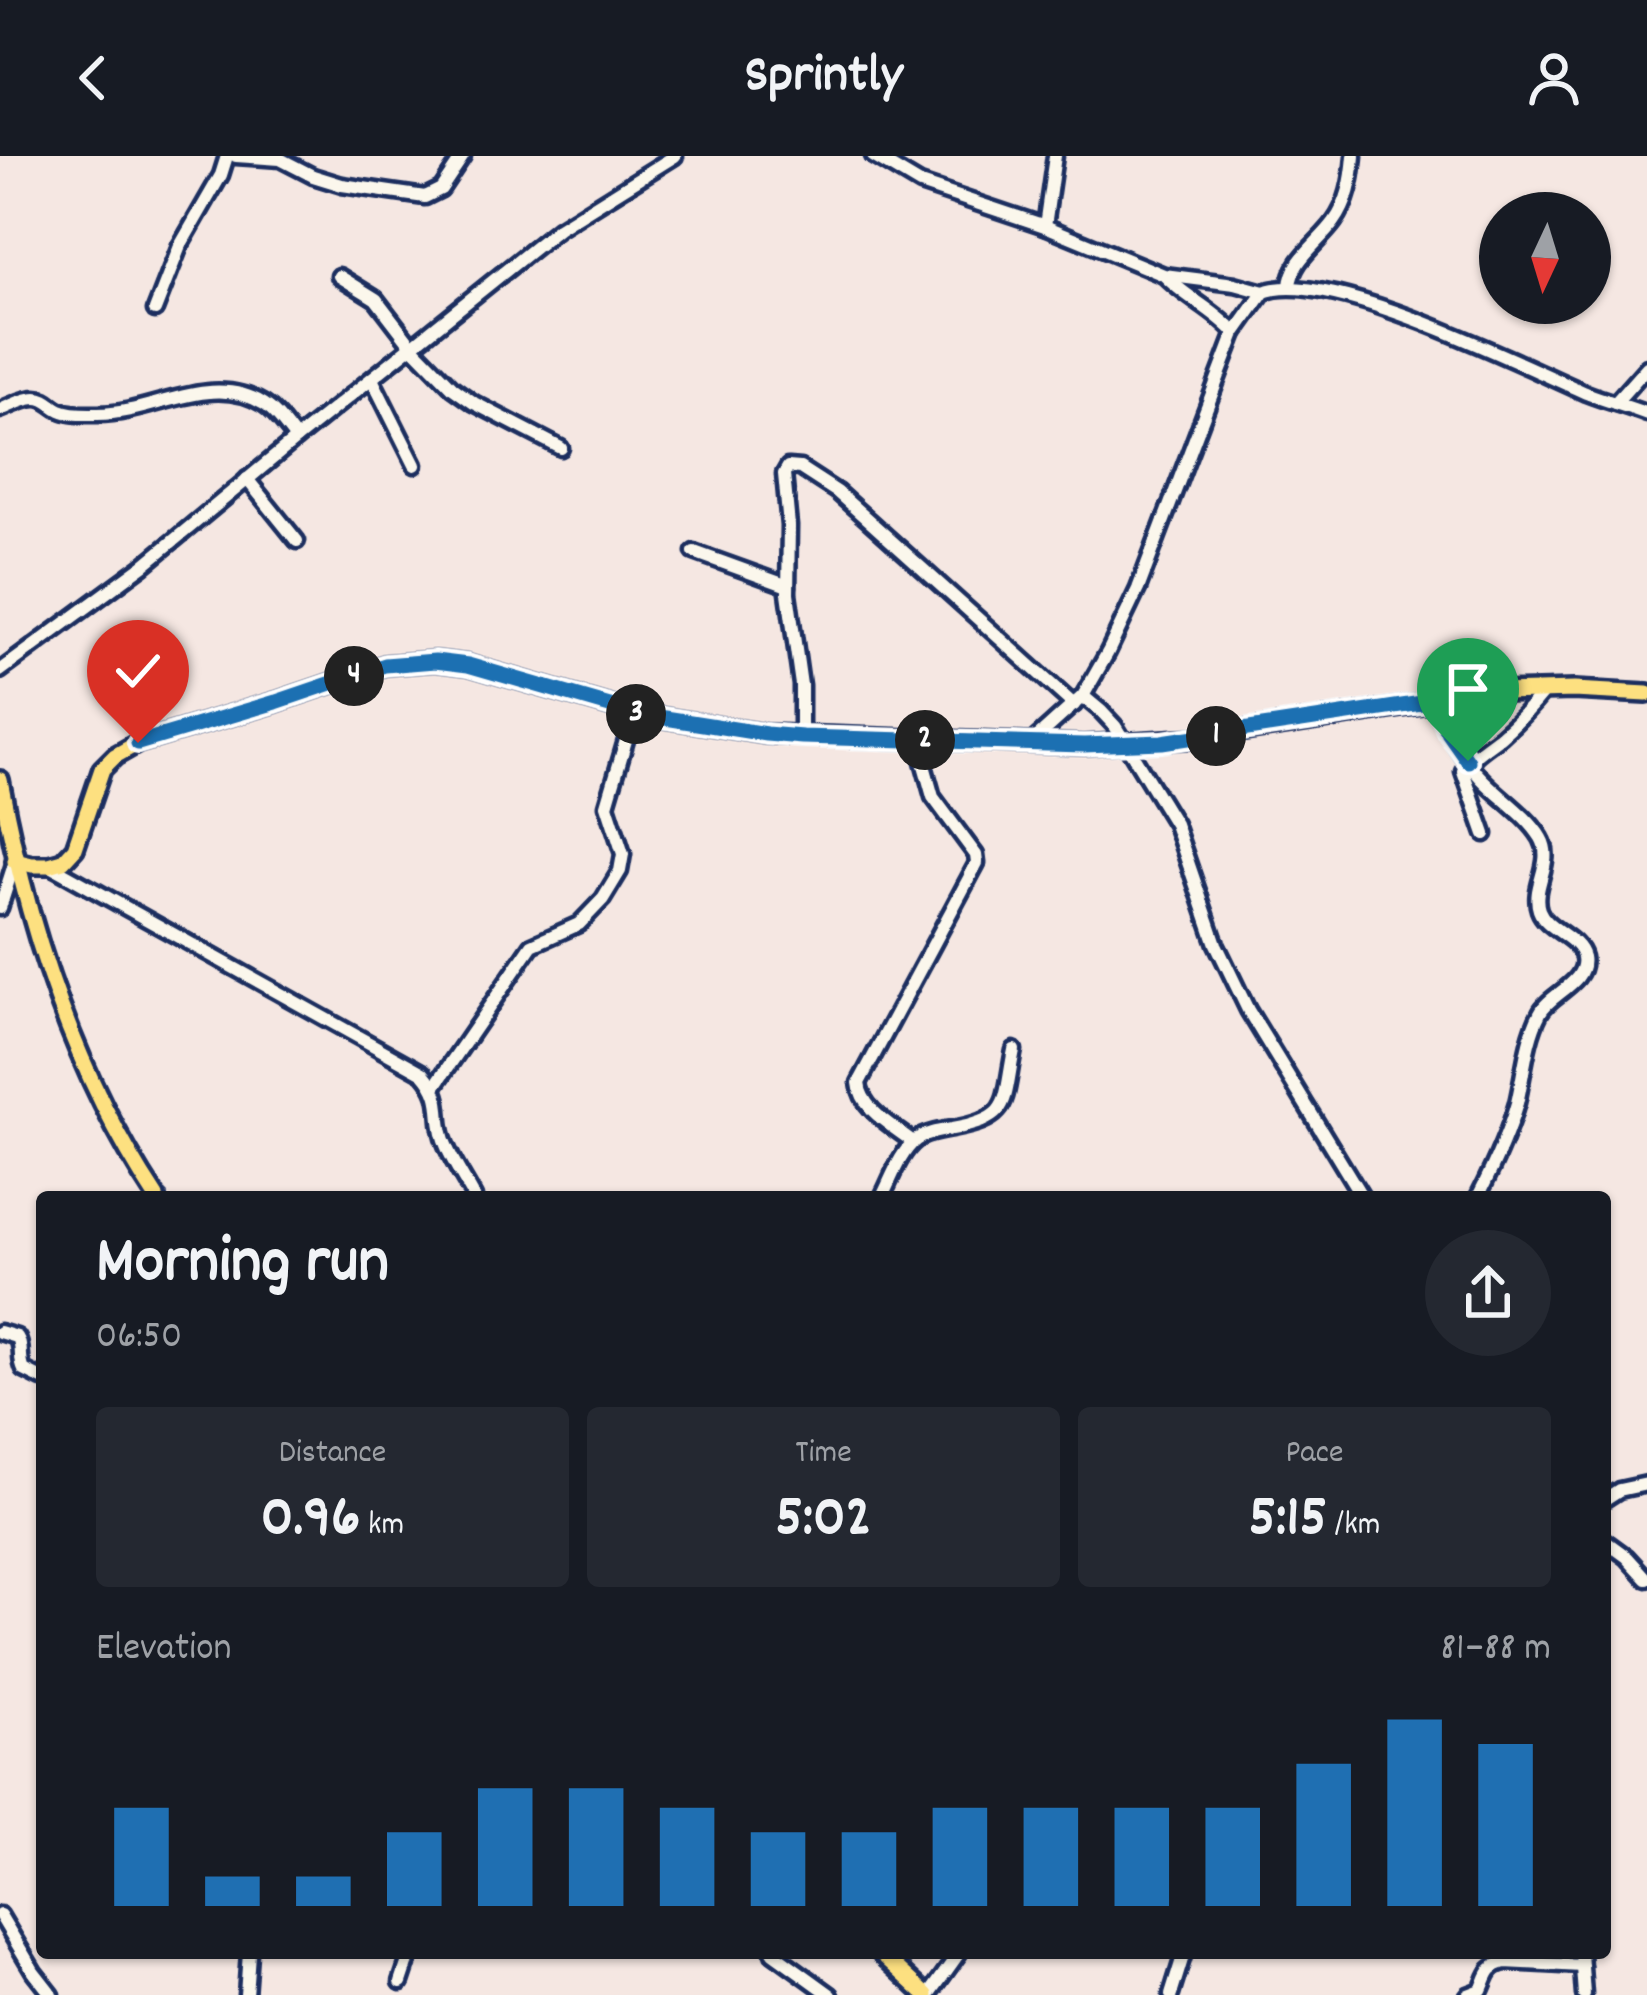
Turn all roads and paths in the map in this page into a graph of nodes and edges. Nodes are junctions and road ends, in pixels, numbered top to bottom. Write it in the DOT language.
graph roads {
  1 [pos="232,156"];
  2 [pos="463,156"];
  3 [pos="873,156"];
  4 [pos="1055,156"];
  5 [pos="1354,156"];
  6 [pos="669,158"];
  7 [pos="1045,226"];
  8 [pos="1164,275"];
  9 [pos="339,276"];
  10 [pos="1290,286"];
  11 [pos="1264,292"];
  12 [pos="155,310"];
  13 [pos="1235,333"];
  14 [pos="412,346"];
  15 [pos="1647,367"];
  16 [pos="372,379"];
  17 [pos="1615,403"];
  18 [pos="0,410"];
  19 [pos="1647,415"];
  20 [pos="296,439"];
  21 [pos="560,448"];
  22 [pos="415,465"];
  23 [pos="247,479"];
  24 [pos="297,541"];
  25 [pos="694,552"];
  26 [pos="788,586"];
  27 [pos="0,671"];
  28 [pos="1544,691"];
  29 [pos="1647,694"];
  30 [pos="1079,700"];
  31 [pos="1435,701"];
  32 [pos="634,713"];
  33 [pos="802,737"];
  34 [pos="917,740"];
  35 [pos="1031,743"];
  36 [pos="1125,744"];
  37 [pos="1468,761"];
  38 [pos="0,780"];
  39 [pos="1485,834"];
  40 [pos="15,861"];
  41 [pos="49,865"];
  42 [pos="0,908"];
  43 [pos="1014,1050"];
  44 [pos="435,1086"];
  45 [pos="913,1142"];
  46 [pos="152,1191"];
  47 [pos="471,1191"];
  48 [pos="884,1191"];
  49 [pos="1358,1191"];
  50 [pos="1481,1191"];
  51 [pos="0,1332"];
  52 [pos="36,1376"];
  53 [pos="1647,1484"];
  54 [pos="1611,1495"];
  55 [pos="1611,1545"];
  56 [pos="1647,1579"];
  57 [pos="0,1915"];
  58 [pos="249,1959"];
  59 [pos="407,1959"];
  60 [pos="781,1959"];
  61 [pos="887,1959"];
  62 [pos="953,1959"];
  63 [pos="1182,1959"];
  64 [pos="1581,1960"];
  65 [pos="401,1982"];
  66 [pos="921,1993"];
  67 [pos="52,1995"];
  68 [pos="246,1995"];
  69 [pos="831,1995"];
  70 [pos="1171,1995"];
  71 [pos="1468,1995"];
  72 [pos="1585,1995"];
  1 -- 2 [label="street"];
  1 -- 12 [label="street"];
  3 -- 7 [label="street"];
  4 -- 7 [label="street"];
  5 -- 10 [label="street"];
  6 -- 14 [label="street"];
  7 -- 8 [label="street"];
  8 -- 11 [label="street"];
  8 -- 13 [label="street"];
  9 -- 14 [label="street"];
  10 -- 11 [label="street"];
  10 -- 17 [label="street"];
  11 -- 13 [label="street"];
  13 -- 30 [label="street"];
  14 -- 16 [label="street"];
  14 -- 21 [label="street"];
  15 -- 17 [label="street"];
  16 -- 20 [label="street"];
  16 -- 22 [label="street"];
  17 -- 19 [label="street"];
  18 -- 20 [label="street"];
  20 -- 23 [label="street"];
  23 -- 24 [label="street"];
  23 -- 27 [label="street"];
  25 -- 26 [label="street"];
  26 -- 30 [label="street"];
  26 -- 33 [label="street"];
  28 -- 29 [label="main road"];
  28 -- 31 [label="main road"];
  28 -- 37 [label="street"];
  30 -- 35 [label="street"];
  30 -- 36 [label="street"];
  31 -- 36 [label="main road"];
  31 -- 37 [label="street"];
  32 -- 33 [label="main road"];
  32 -- 41 [label="main road"];
  32 -- 44 [label="street"];
  33 -- 34 [label="main road"];
  34 -- 35 [label="main road"];
  34 -- 45 [label="street"];
  35 -- 36 [label="main road"];
  36 -- 49 [label="street"];
  37 -- 39 [label="street"];
  37 -- 50 [label="street"];
  38 -- 40 [label="main road"];
  40 -- 41 [label="main road"];
  40 -- 42 [label="street"];
  40 -- 46 [label="main road"];
  41 -- 44 [label="street"];
  43 -- 45 [label="street"];
  44 -- 47 [label="street"];
  45 -- 48 [label="street"];
  51 -- 52 [label="street"];
  53 -- 54 [label="street"];
  55 -- 56 [label="street"];
  57 -- 67 [label="street"];
  58 -- 68 [label="street"];
  59 -- 65 [label="street"];
  60 -- 69 [label="street"];
  61 -- 66 [label="main road"];
  62 -- 66 [label="street"];
  63 -- 70 [label="street"];
  64 -- 71 [label="street"];
  64 -- 72 [label="street"];
}
